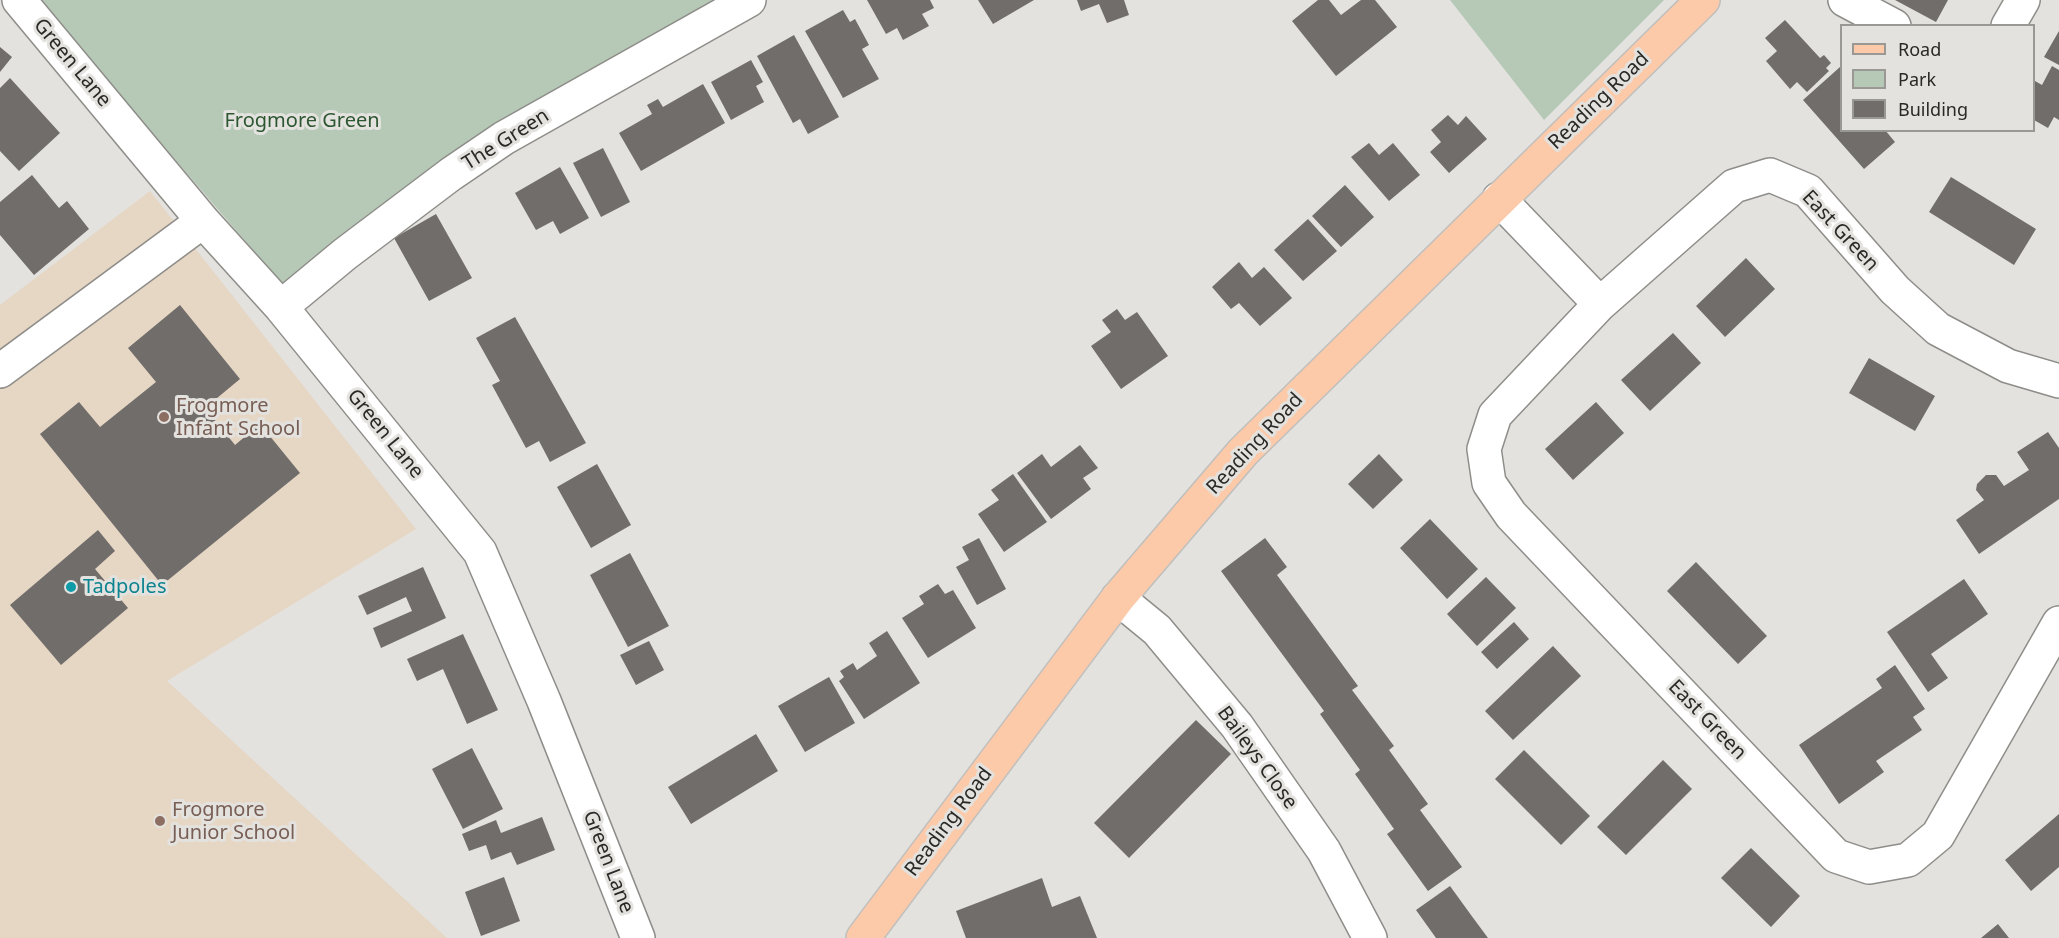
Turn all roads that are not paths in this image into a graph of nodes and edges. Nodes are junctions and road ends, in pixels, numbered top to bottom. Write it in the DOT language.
graph roads {
  1 [pos="19,0"];
  2 [pos="748,0"];
  3 [pos="1703,0"];
  4 [pos="1845,0"];
  5 [pos="2023,0"];
  6 [pos="1890,24"];
  7 [pos="2009,24"];
  8 [pos="1499,199"];
  9 [pos="203,221"];
  10 [pos="1600,304"];
  11 [pos="281,308"];
  12 [pos="0,371"];
  13 [pos="2059,381"];
  14 [pos="1119,598"];
  15 [pos="2059,623"];
  16 [pos="638,938"];
  17 [pos="863,938"];
  18 [pos="1370,938"];
  1 -- 9 [label="street, Green Lane"];
  2 -- 11 [label="street, The Green"];
  3 -- 8 [label="main road, Reading Road"];
  4 -- 6 [label="street"];
  5 -- 7 [label="street"];
  8 -- 10 [label="street"];
  8 -- 14 [label="main road, Reading Road"];
  9 -- 11 [label="street, Green Lane"];
  9 -- 12 [label="street"];
  10 -- 13 [label="street, East Green"];
  10 -- 15 [label="street, East Green"];
  11 -- 16 [label="street, Green Lane"];
  14 -- 17 [label="main road, Reading Road"];
  14 -- 18 [label="street, Baileys Close"];
}
